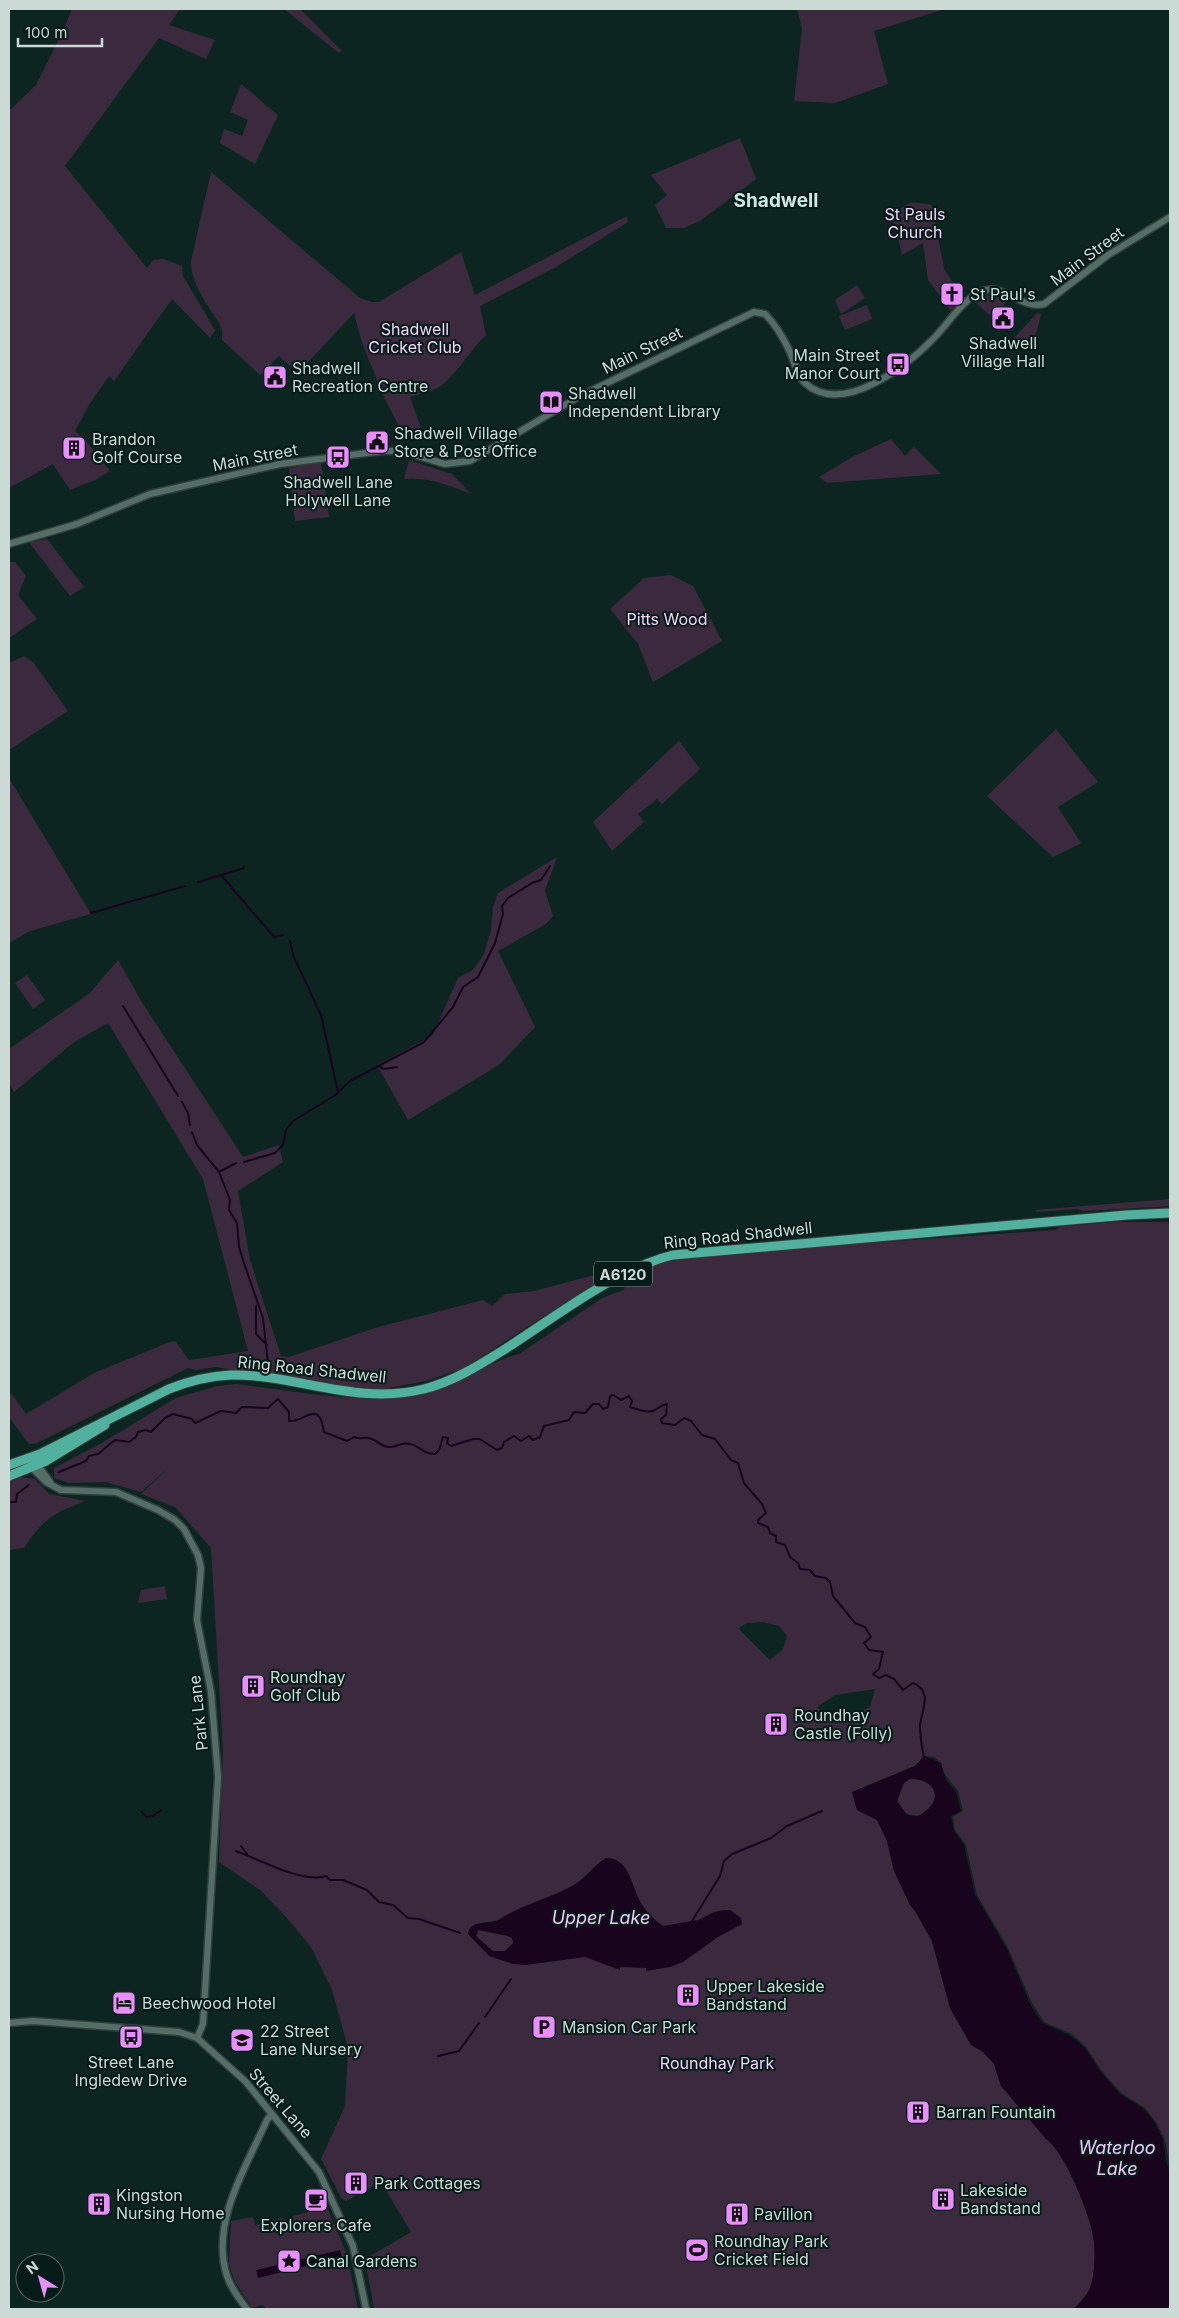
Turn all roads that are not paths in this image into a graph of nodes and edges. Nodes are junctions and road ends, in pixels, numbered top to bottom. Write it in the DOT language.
graph roads {
  1 [pos="1170,217"];
  2 [pos="11,542"];
  3 [pos="1170,1213"];
  4 [pos="113,1419"];
  5 [pos="28,1458"];
  6 [pos="9,1465"];
  7 [pos="35,1466"];
  8 [pos="9,1476"];
  9 [pos="9,2023"];
  10 [pos="197,2038"];
  11 [pos="272,2114"];
  12 [pos="247,2309"];
  13 [pos="366,2309"];
  1 -- 2 [label="street, Main Street"];
  3 -- 4 [label="highway, Ring Road Shadwell / A6120"];
  4 -- 5 [label="highway, Ring Road Shadwell / A6120"];
  4 -- 7 [label="highway, Ring Road Shadwell / A6120"];
  5 -- 6 [label="highway, A6120"];
  5 -- 7 [label="street, Park Lane"];
  7 -- 8 [label="highway, A6120"];
  7 -- 10 [label="street, Park Lane"];
  9 -- 10 [label="street, Street Lane"];
  10 -- 11 [label="street, Street Lane"];
  11 -- 12 [label="street"];
  11 -- 13 [label="street, Street Lane"];
}
